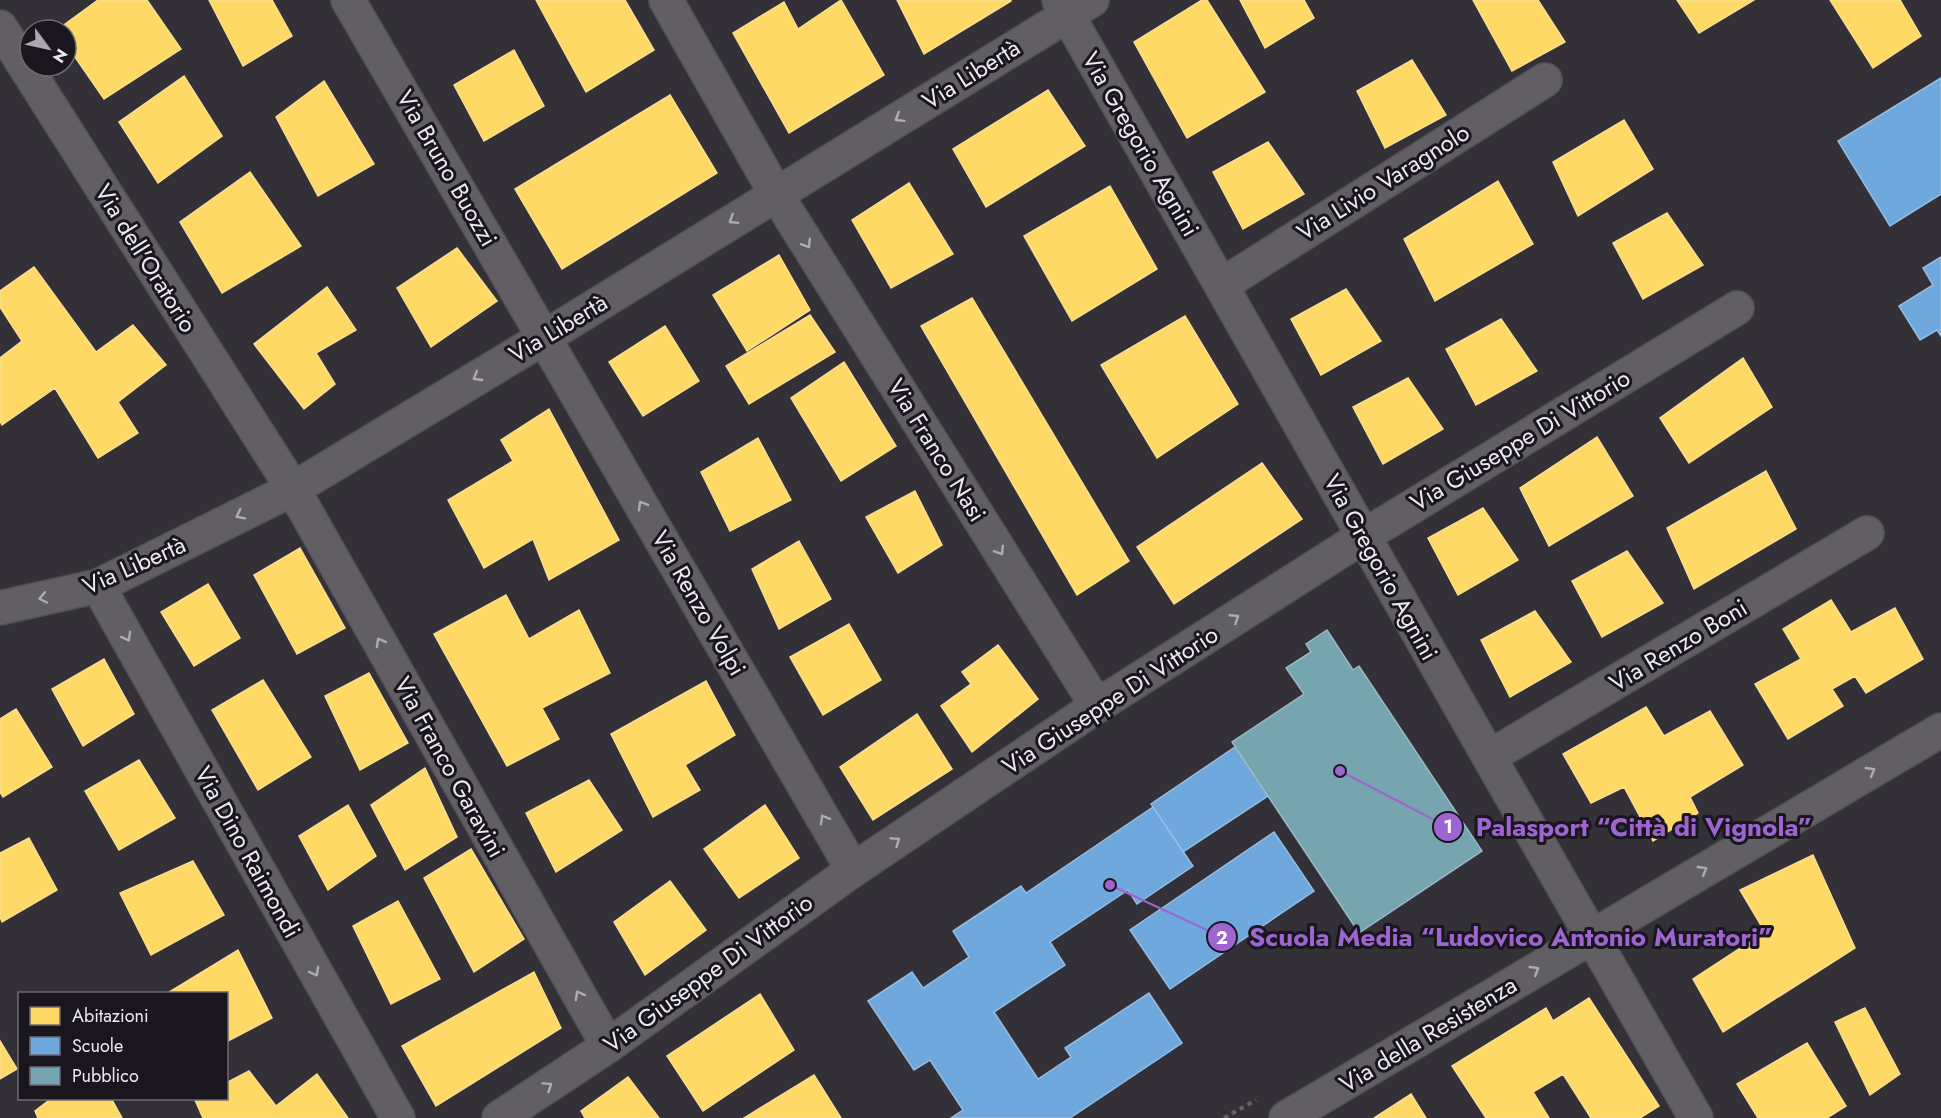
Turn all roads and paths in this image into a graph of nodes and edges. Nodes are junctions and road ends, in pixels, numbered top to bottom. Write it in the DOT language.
graph roads {
  1 [pos="348,0"];
  2 [pos="666,0"];
  3 [pos="1073,5"];
  4 [pos="0,27"];
  5 [pos="1545,80"];
  6 [pos="776,194"];
  7 [pos="1222,285"];
  8 [pos="1737,308"];
  9 [pos="545,337"];
  10 [pos="293,489"];
  11 [pos="1867,533"];
  12 [pos="1364,536"];
  13 [pos="98,586"];
  14 [pos="0,608"];
  15 [pos="1097,706"];
  16 [pos="1941,730"];
  17 [pos="1489,758"];
  18 [pos="853,870"];
  19 [pos="1593,935"];
  20 [pos="608,1046"];
  21 [pos="398,1118"];
  22 [pos="499,1118"];
  23 [pos="1286,1118"];
  24 [pos="1696,1118"];
  1 -- 9 [label="street, Via Bruno Buozzi"];
  2 -- 6 [label="street, Via Franco Nasi"];
  3 -- 6 [label="street, Via Libertà, one-way"];
  3 -- 7 [label="street, Via Gregorio Agnini"];
  4 -- 10 [label="street, Via dell'Oratorio"];
  5 -- 7 [label="street, Via Livio Varagnolo"];
  6 -- 9 [label="street, Via Libertà, one-way"];
  6 -- 15 [label="street, Via Franco Nasi, one-way"];
  7 -- 12 [label="street, Via Gregorio Agnini"];
  8 -- 12 [label="street, Via Giuseppe Di Vittorio"];
  9 -- 10 [label="street, Via Libertà, one-way"];
  18 -- 9 [label="street, Via Renzo Volpi, one-way"];
  10 -- 13 [label="street, Via Libertà, one-way"];
  20 -- 10 [label="street, Via Franco Garavini, one-way"];
  11 -- 17 [label="street, Via Renzo Boni"];
  15 -- 12 [label="street, Via Giuseppe Di Vittorio, one-way"];
  12 -- 17 [label="street, Via Gregorio Agnini"];
  13 -- 14 [label="street, Via Libertà, one-way"];
  13 -- 21 [label="street, Via Dino Raimondi, one-way"];
  18 -- 15 [label="street, Via Giuseppe Di Vittorio, one-way"];
  19 -- 16 [label="street, Via della Resistenza, one-way"];
  17 -- 19 [label="street, Via Gregorio Agnini"];
  18 -- 20 [label="street, Via Giuseppe Di Vittorio"];
  23 -- 19 [label="street, Via della Resistenza, one-way"];
  19 -- 24 [label="street, Via Gregorio Agnini"];
  22 -- 20 [label="street, Via Giuseppe Di Vittorio, one-way"];
}
